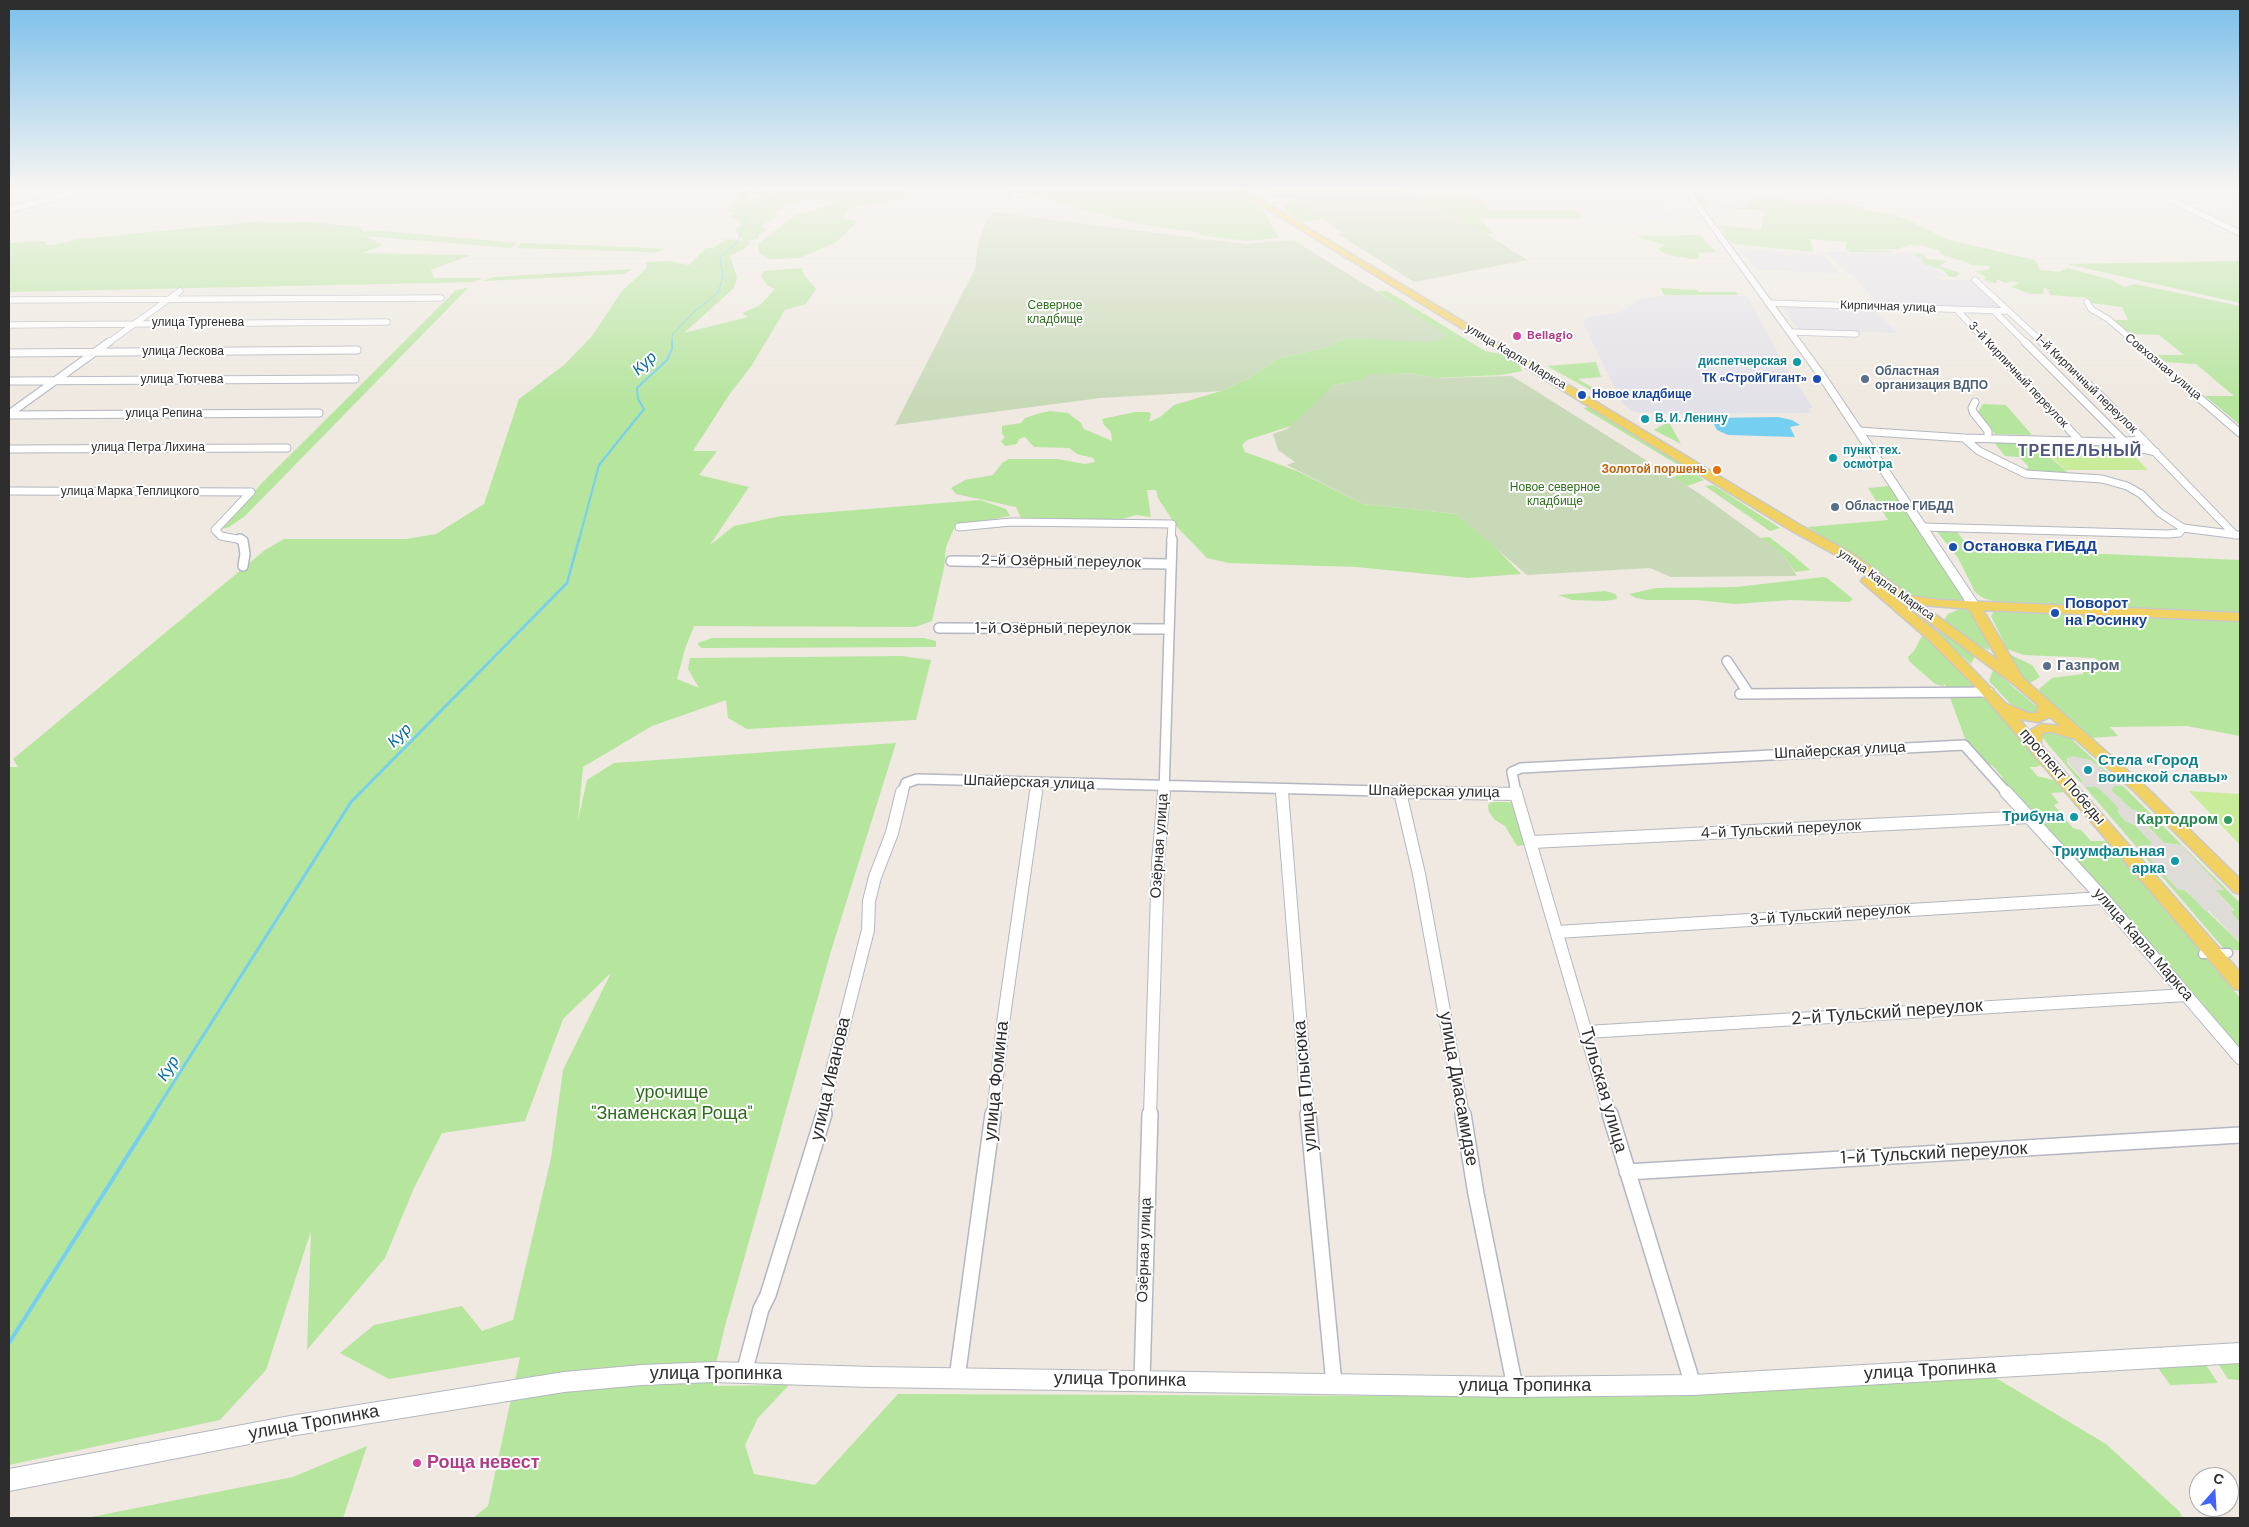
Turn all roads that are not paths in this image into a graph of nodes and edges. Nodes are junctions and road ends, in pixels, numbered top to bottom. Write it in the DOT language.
graph roads {
  1 [pos="1354,259"];
  2 [pos="1736,259"];
  3 [pos="1975,280"];
  4 [pos="180,291"];
  5 [pos="441,298"];
  6 [pos="169,299"];
  7 [pos="9,300"];
  8 [pos="2087,302"];
  9 [pos="1768,303"];
  10 [pos="1957,310"];
  11 [pos="1993,310"];
  12 [pos="2007,311"];
  13 [pos="387,322"];
  14 [pos="9,324"];
  15 [pos="134,324"];
  16 [pos="1790,332"];
  17 [pos="1856,334"];
  18 [pos="356,350"];
  19 [pos="95,352"];
  20 [pos="9,353"];
  21 [pos="355,379"];
  22 [pos="9,381"];
  23 [pos="55,381"];
  24 [pos="1975,402"];
  25 [pos="320,413"];
  26 [pos="9,414"];
  27 [pos="1858,431"];
  28 [pos="2240,433"];
  29 [pos="1988,437"];
  30 [pos="1964,438"];
  31 [pos="2079,440"];
  32 [pos="2123,440"];
  33 [pos="2144,440"];
  34 [pos="2110,442"];
  35 [pos="9,448"];
  36 [pos="287,448"];
  37 [pos="2156,452"];
  38 [pos="9,491"];
  39 [pos="959,527"];
  40 [pos="1922,527"];
  41 [pos="1796,528"];
  42 [pos="2184,528"];
  43 [pos="2238,535"];
  44 [pos="951,561"];
  45 [pos="1170,564"];
  46 [pos="243,566"];
  47 [pos="1903,595"];
  48 [pos="1973,604"];
  49 [pos="2240,618"];
  50 [pos="1937,620"];
  51 [pos="939,628"];
  52 [pos="1167,629"];
  53 [pos="1933,636"];
  54 [pos="1995,644"];
  55 [pos="1988,659"];
  56 [pos="1727,661"];
  57 [pos="2021,683"];
  58 [pos="1985,688"];
  59 [pos="2045,706"];
  60 [pos="2002,708"];
  61 [pos="2087,742"];
  62 [pos="1964,745"];
  63 [pos="2034,745"];
  64 [pos="906,783"];
  65 [pos="1037,784"];
  66 [pos="1164,787"];
  67 [pos="1282,789"];
  68 [pos="1400,792"];
  69 [pos="1516,794"];
  70 [pos="2030,817"];
  71 [pos="1532,842"];
  72 [pos="2240,888"];
  73 [pos="2103,898"];
  74 [pos="1557,932"];
  75 [pos="2240,984"];
  76 [pos="2186,995"];
  77 [pos="1587,1032"];
  78 [pos="2240,1058"];
  79 [pos="2240,1135"];
  80 [pos="1627,1172"];
  81 [pos="2240,1353"];
  82 [pos="744,1373"];
  83 [pos="957,1378"];
  84 [pos="1142,1380"];
  85 [pos="1334,1384"];
  86 [pos="1693,1385"];
  87 [pos="1515,1387"];
  88 [pos="9,1480"];
  1 -- 41 [label="main road, улица Карла Маркса"];
  2 -- 9 [label="main road"];
  3 -- 12 [label="street, 1-й Кирпичный переулок"];
  4 -- 6 [label="street"];
  5 -- 6 [label="street"];
  6 -- 7 [label="street"];
  6 -- 15 [label="street"];
  8 -- 28 [label="street, Совхозная улица"];
  9 -- 10 [label="street, Кирпичная улица"];
  9 -- 16 [label="main road"];
  10 -- 11 [label="street, Кирпичная улица"];
  10 -- 31 [label="street, 3-й Кирпичный переулок"];
  11 -- 12 [label="street, Кирпичная улица"];
  11 -- 32 [label="street, 1-й Кирпичный переулок"];
  12 -- 33 [label="street, 1-й Кирпичный переулок"];
  13 -- 15 [label="street, улица Тургенева"];
  14 -- 15 [label="street, улица Тургенева"];
  15 -- 19 [label="street"];
  16 -- 17 [label="street"];
  16 -- 27 [label="main road"];
  18 -- 19 [label="street, улица Лескова"];
  19 -- 20 [label="street, улица Лескова"];
  19 -- 23 [label="street"];
  21 -- 23 [label="street, улица Тютчева"];
  22 -- 23 [label="street, улица Тютчева"];
  23 -- 26 [label="street"];
  24 -- 29 [label="street"];
  25 -- 26 [label="street, улица Репина"];
  27 -- 30 [label="street"];
  27 -- 40 [label="main road"];
  29 -- 30 [label="street"];
  29 -- 31 [label="street"];
  30 -- 42 [label="street"];
  31 -- 34 [label="street"];
  32 -- 33 [label="street"];
  32 -- 34 [label="street"];
  33 -- 37 [label="street, 1-й Кирпичный переулок"];
  34 -- 37 [label="street"];
  35 -- 36 [label="street, улица Петра Лихина"];
  37 -- 43 [label="street, 1-й Кирпичный переулок"];
  38 -- 46 [label="street, улица Марка Теплицкого"];
  39 -- 45 [label="street, Озёрная улица"];
  40 -- 42 [label="street"];
  40 -- 48 [label="main road"];
  41 -- 47 [label="main road, улица Карла Маркса"];
  41 -- 53 [label="main road, проспект Победы"];
  42 -- 43 [label="street"];
  44 -- 45 [label="street, 2-й Озёрный переулок"];
  45 -- 52 [label="street, Озёрная улица"];
  47 -- 48 [label="main road"];
  47 -- 50 [label="main road, улица Карла Маркса"];
  48 -- 49 [label="main road"];
  48 -- 50 [label="main road"];
  48 -- 54 [label="main road"];
  50 -- 53 [label="main road"];
  50 -- 55 [label="main road, улица Карла Маркса"];
  51 -- 52 [label="street, 1-й Озёрный переулок"];
  52 -- 66 [label="street, Озёрная улица"];
  53 -- 58 [label="main road, проспект Победы"];
  54 -- 55 [label="main road"];
  54 -- 57 [label="main road"];
  55 -- 57 [label="main road, улица Карла Маркса"];
  55 -- 58 [label="main road"];
  56 -- 58 [label="street"];
  57 -- 59 [label="main road"];
  58 -- 60 [label="main road, проспект Победы"];
  59 -- 60 [label="main road"];
  59 -- 61 [label="main road"];
  60 -- 63 [label="main road, проспект Победы"];
  61 -- 63 [label="main road"];
  61 -- 72 [label="main road"];
  62 -- 69 [label="street, Шпайерская улица"];
  62 -- 70 [label="street, улица Карла Маркса"];
  63 -- 75 [label="main road, проспект Победы"];
  64 -- 65 [label="street, Шпайерская улица"];
  64 -- 82 [label="street, улица Иванова"];
  65 -- 66 [label="street, Шпайерская улица"];
  65 -- 83 [label="street, улица Фомина"];
  66 -- 67 [label="street, Шпайерская улица"];
  66 -- 84 [label="street, Озёрная улица"];
  67 -- 68 [label="street, Шпайерская улица"];
  67 -- 85 [label="street, улица Плысюка"];
  68 -- 69 [label="street, Шпайерская улица"];
  68 -- 87 [label="street, улица Диасамидзе"];
  69 -- 71 [label="street, Тульская улица"];
  70 -- 71 [label="street, 4-й Тульский переулок"];
  70 -- 73 [label="street, улица Карла Маркса"];
  71 -- 74 [label="street, Тульская улица"];
  73 -- 74 [label="street, 3-й Тульский переулок"];
  73 -- 76 [label="street, улица Карла Маркса"];
  74 -- 77 [label="street, Тульская улица"];
  76 -- 77 [label="street, 2-й Тульский переулок"];
  76 -- 78 [label="street, улица Карла Маркса"];
  77 -- 80 [label="street, Тульская улица"];
  79 -- 80 [label="street, 1-й Тульский переулок"];
  80 -- 86 [label="street, Тульская улица"];
  81 -- 86 [label="main road, улица Тропинка"];
  82 -- 83 [label="main road, улица Тропинка"];
  82 -- 88 [label="main road, улица Тропинка"];
  83 -- 84 [label="main road, улица Тропинка"];
  84 -- 85 [label="main road, улица Тропинка"];
  85 -- 87 [label="main road, улица Тропинка"];
  86 -- 87 [label="main road, улица Тропинка"];
}
